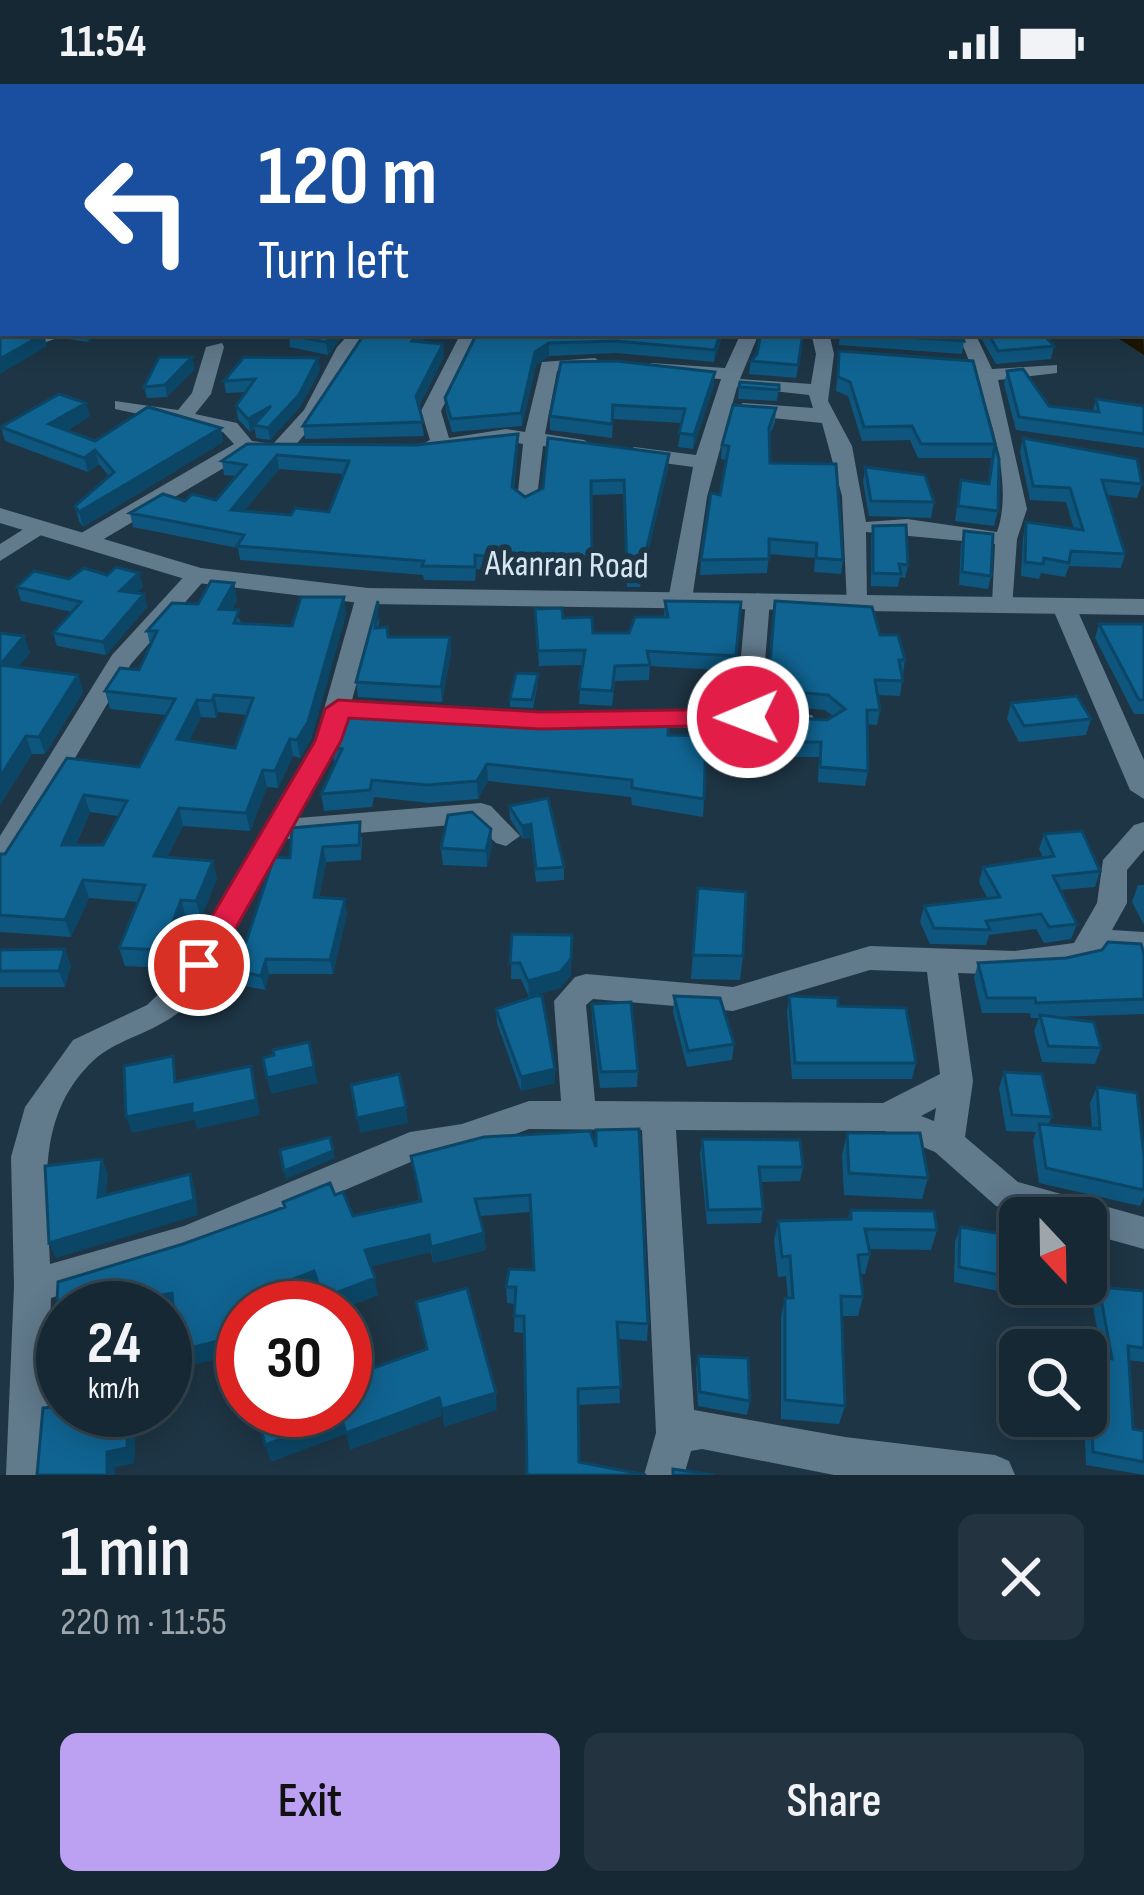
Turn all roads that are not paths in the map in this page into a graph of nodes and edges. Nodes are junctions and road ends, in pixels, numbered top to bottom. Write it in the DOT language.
graph roads {
  1 [pos="6,336"];
  2 [pos="52,336"];
  3 [pos="358,336"];
  4 [pos="468,336"];
  5 [pos="748,336"];
  6 [pos="822,336"];
  7 [pos="967,336"];
  8 [pos="215,347"];
  9 [pos="974,368"];
  10 [pos="1050,369"];
  11 [pos="730,378"];
  12 [pos="819,390"];
  13 [pos="122,405"];
  14 [pos="722,408"];
  15 [pos="828,415"];
  16 [pos="182,418"];
  17 [pos="533,439"];
  18 [pos="441,444"];
  19 [pos="246,446"];
  20 [pos="399,449"];
  21 [pos="319,451"];
  22 [pos="278,452"];
  23 [pos="706,463"];
  24 [pos="528,501"];
  25 [pos="0,515"];
  26 [pos="38,527"];
  27 [pos="856,528"];
  28 [pos="1006,539"];
  29 [pos="84,541"];
  30 [pos="0,554"];
  31 [pos="198,574"];
  32 [pos="368,596"];
  33 [pos="680,600"];
  34 [pos="758,600"];
  35 [pos="855,601"];
  36 [pos="1004,603"];
  37 [pos="1064,607"];
  38 [pos="1144,608"];
  39 [pos="748,717"];
  40 [pos="482,718"];
  41 [pos="825,722"];
  42 [pos="1136,773"];
  43 [pos="274,830"];
  44 [pos="1144,832"];
  45 [pos="506,836"];
  46 [pos="0,860"];
  47 [pos="1092,940"];
  48 [pos="1144,944"];
  49 [pos="941,962"];
  50 [pos="957,1081"];
  51 [pos="579,1115"];
  52 [pos="658,1115"];
  53 [pos="887,1117"];
  54 [pos="947,1142"];
  55 [pos="1144,1233"];
  56 [pos="33,1286"];
  57 [pos="676,1433"];
  58 [pos="26,1475"];
  59 [pos="664,1475"];
  60 [pos="995,1475"];
  1 -- 2 [label="street"];
  3 -- 22 [label="street"];
  4 -- 18 [label="street"];
  5 -- 11 [label="street"];
  6 -- 12 [label="street"];
  7 -- 9 [label="street"];
  8 -- 16 [label="street"];
  9 -- 10 [label="street"];
  9 -- 28 [label="street"];
  11 -- 12 [label="street"];
  11 -- 14 [label="street"];
  11 -- 17 [label="street"];
  12 -- 15 [label="street"];
  13 -- 16 [label="street"];
  14 -- 15 [label="street"];
  14 -- 23 [label="street"];
  15 -- 27 [label="street"];
  16 -- 19 [label="street"];
  17 -- 18 [label="street"];
  17 -- 23 [label="street"];
  17 -- 24 [label="street"];
  18 -- 20 [label="street"];
  19 -- 22 [label="street"];
  19 -- 29 [label="street"];
  21 -- 22 [label="street"];
  23 -- 33 [label="street"];
  25 -- 26 [label="main road, Akanran Road"];
  26 -- 29 [label="main road, Akanran Road"];
  26 -- 30 [label="street"];
  27 -- 28 [label="street"];
  27 -- 35 [label="street"];
  28 -- 36 [label="street"];
  29 -- 31 [label="main road, Akanran Road"];
  31 -- 32 [label="main road, Akanran Road"];
  31 -- 46 [label="street"];
  32 -- 33 [label="main road, Akanran Road"];
  32 -- 43 [label="street"];
  33 -- 34 [label="main road, Akanran Road"];
  34 -- 35 [label="main road, Akanran Road"];
  34 -- 39 [label="street"];
  35 -- 36 [label="main road, Akanran Road"];
  36 -- 37 [label="main road, Akanran Road"];
  37 -- 38 [label="main road, Akanran Road"];
  37 -- 42 [label="street"];
  39 -- 40 [label="street"];
  39 -- 41 [label="street"];
  43 -- 45 [label="street"];
  43 -- 56 [label="street"];
  44 -- 47 [label="street"];
  47 -- 48 [label="street"];
  47 -- 49 [label="street"];
  49 -- 50 [label="street"];
  49 -- 51 [label="street"];
  50 -- 53 [label="street"];
  50 -- 54 [label="street"];
  51 -- 52 [label="street"];
  51 -- 56 [label="street"];
  52 -- 53 [label="street"];
  52 -- 57 [label="street"];
  53 -- 54 [label="street"];
  54 -- 55 [label="street"];
  56 -- 58 [label="street"];
  57 -- 59 [label="street"];
  57 -- 60 [label="street"];
}
